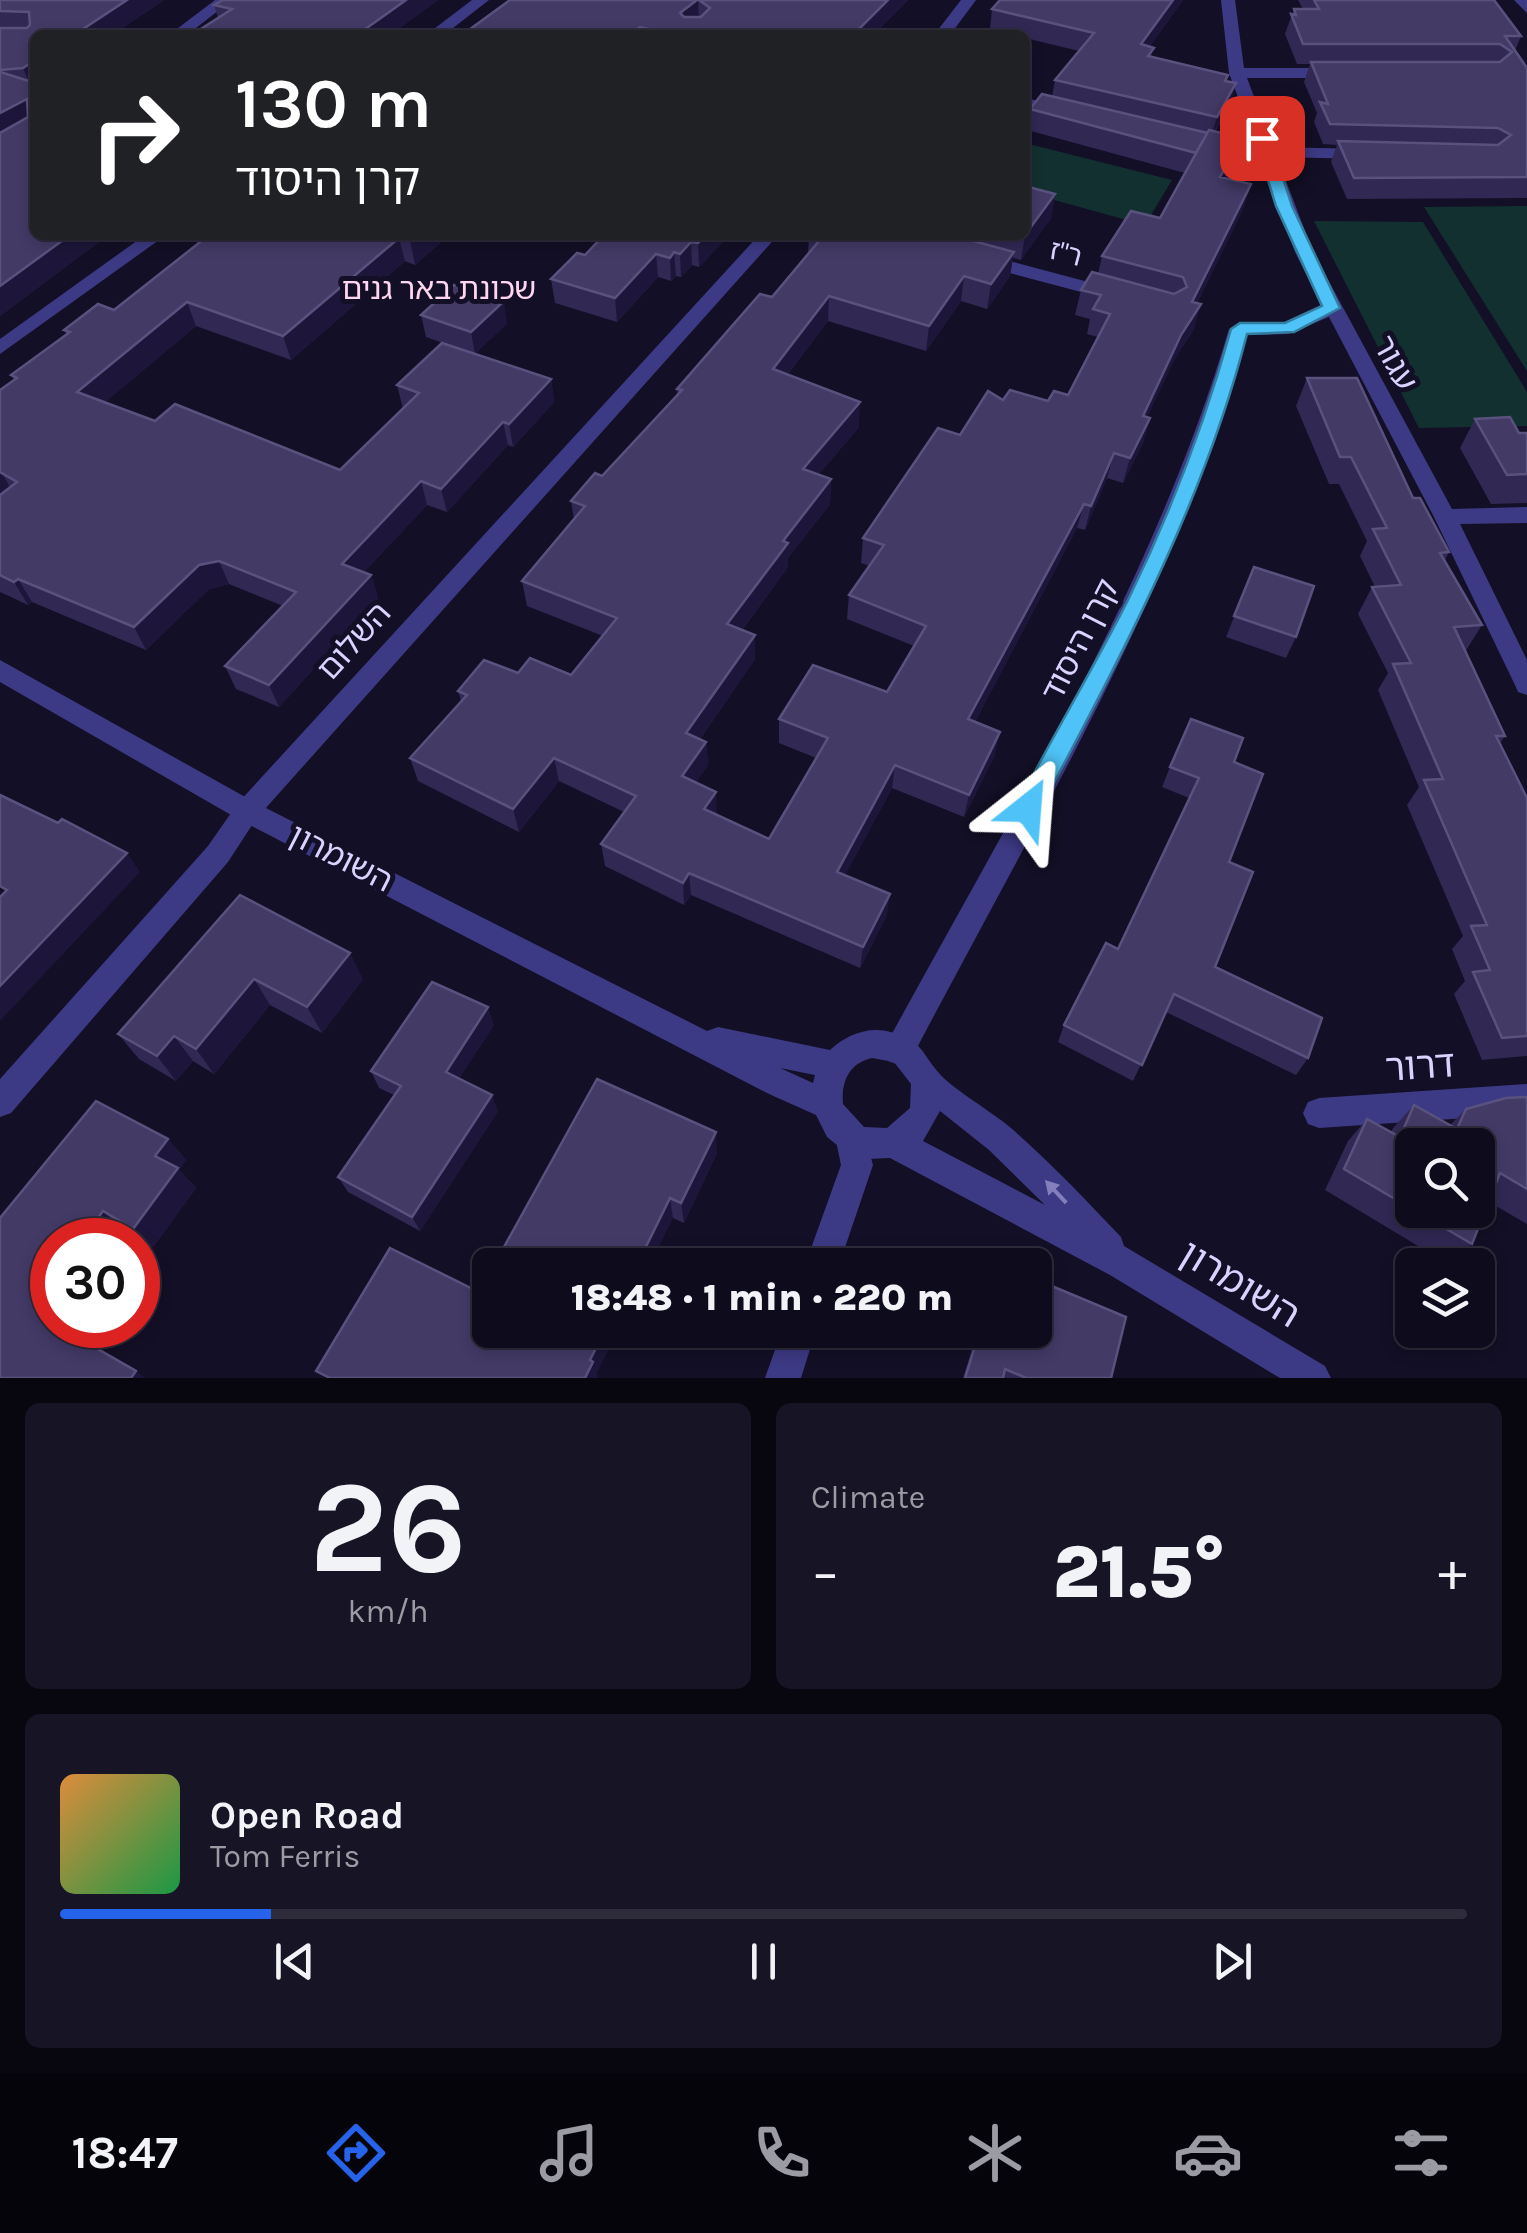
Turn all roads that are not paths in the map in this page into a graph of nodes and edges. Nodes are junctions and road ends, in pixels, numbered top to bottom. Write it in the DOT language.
graph roads {
  1 [pos="225,0"];
  2 [pos="482,0"];
  3 [pos="969,0"];
  4 [pos="1228,0"];
  5 [pos="1520,0"];
  6 [pos="1527,8"];
  7 [pos="184,30"];
  8 [pos="443,30"];
  9 [pos="946,30"];
  10 [pos="1237,73"];
  11 [pos="1354,73"];
  12 [pos="1030,103"];
  13 [pos="1081,116"];
  14 [pos="1378,154"];
  15 [pos="1262,156"];
  16 [pos="150,240"];
  17 [pos="764,240"];
  18 [pos="965,255"];
  19 [pos="1131,299"];
  20 [pos="1332,308"];
  21 [pos="0,348"];
  22 [pos="1527,515"];
  23 [pos="1445,517"];
  24 [pos="0,670"];
  25 [pos="1527,685"];
  26 [pos="247,810"];
  27 [pos="688,1036"];
  28 [pos="899,1051"];
  29 [pos="834,1065"];
  30 [pos="926,1083"];
  31 [pos="1527,1099"];
  32 [pos="0,1102"];
  33 [pos="826,1104"];
  34 [pos="1319,1112"];
  35 [pos="851,1136"];
  36 [pos="892,1142"];
  37 [pos="828,1248"];
  38 [pos="1122,1263"];
  39 [pos="794,1348"];
  40 [pos="783,1378"];
  41 [pos="1313,1378"];
  1 -- 7 [label="street"];
  2 -- 8 [label="street"];
  3 -- 9 [label="street"];
  4 -- 10 [label="street, עגור"];
  5 -- 6 [label="street"];
  10 -- 11 [label="street"];
  10 -- 15 [label="street, עגור"];
  12 -- 13 [label="street"];
  14 -- 15 [label="street"];
  15 -- 20 [label="street, עגור"];
  16 -- 21 [label="street"];
  17 -- 26 [label="street, השלום"];
  18 -- 19 [label="street, ר\"ז"];
  20 -- 23 [label="street, עגור"];
  20 -- 28 [label="street, קרן היסוד"];
  22 -- 23 [label="street"];
  23 -- 25 [label="street, עגור"];
  24 -- 26 [label="street, השומרון"];
  26 -- 27 [label="street, השומרון"];
  26 -- 32 [label="street, השלום"];
  27 -- 29 [label="street, השומרון"];
  27 -- 33 [label="street, השומרון"];
  28 -- 29 [label="street"];
  28 -- 30 [label="street, השומרון"];
  29 -- 33 [label="street"];
  30 -- 36 [label="street"];
  38 -- 30 [label="street, השומרון, one-way"];
  31 -- 34 [label="street, דרור"];
  33 -- 35 [label="street, השומרון"];
  35 -- 36 [label="street, השומרון"];
  35 -- 37 [label="street"];
  36 -- 38 [label="street, השומרון"];
  38 -- 41 [label="street, השומרון"];
  39 -- 40 [label="street"];
}
